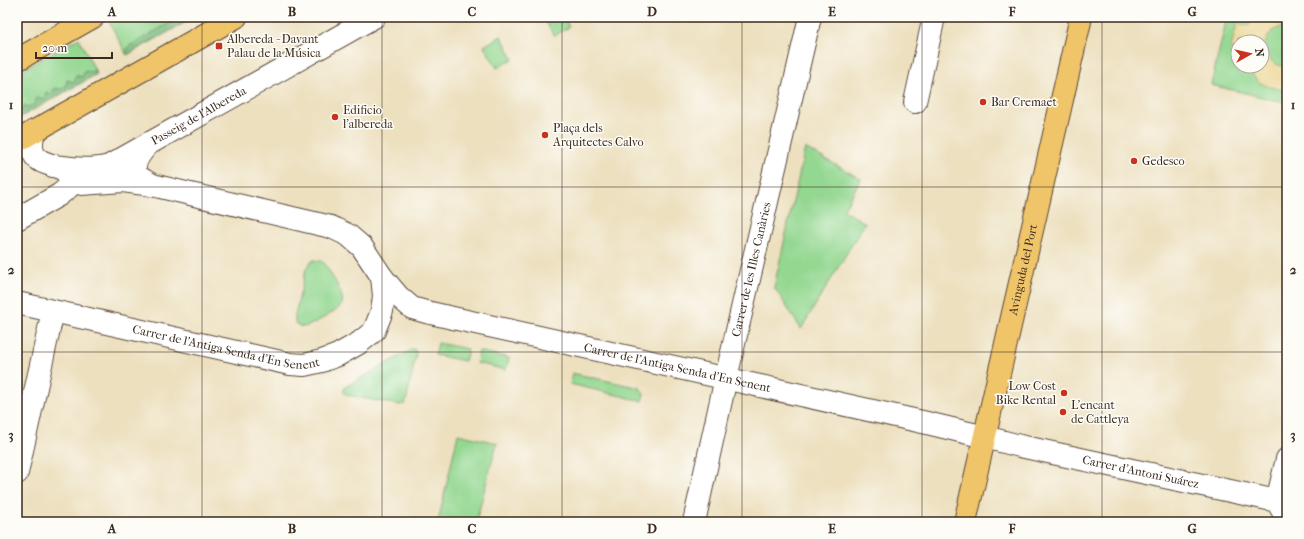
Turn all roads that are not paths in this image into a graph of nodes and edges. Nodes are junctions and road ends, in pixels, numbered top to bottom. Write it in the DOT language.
graph roads {
  1 [pos="93,17"];
  2 [pos="236,17"];
  3 [pos="374,17"];
  4 [pos="810,17"];
  5 [pos="934,17"];
  6 [pos="1081,17"];
  7 [pos="17,60"];
  8 [pos="915,102"];
  9 [pos="25,136"];
  10 [pos="149,143"];
  11 [pos="53,166"];
  12 [pos="152,185"];
  13 [pos="59,195"];
  14 [pos="17,219"];
  15 [pos="382,277"];
  16 [pos="17,302"];
  17 [pos="53,311"];
  18 [pos="726,378"];
  19 [pos="984,437"];
  20 [pos="1287,459"];
  21 [pos="17,473"];
  22 [pos="1282,510"];
  23 [pos="694,522"];
  24 [pos="965,522"];
  1 -- 7 [label="main road"];
  2 -- 9 [label="main road"];
  3 -- 10 [label="street, Passeig de l'Albereda"];
  4 -- 18 [label="street, Carrer de les Illes Canàries"];
  5 -- 8 [label="street"];
  6 -- 19 [label="main road, Avinguda del Port"];
  9 -- 11 [label="street"];
  10 -- 11 [label="street, Passeig de l'Albereda"];
  10 -- 12 [label="street, Carrer de l'Antiga Senda d'En Senent"];
  11 -- 13 [label="street"];
  12 -- 13 [label="street"];
  12 -- 15 [label="street, Carrer de l'Antiga Senda d'En Senent"];
  13 -- 14 [label="street"];
  15 -- 17 [label="street, Carrer de l'Antiga Senda d'En Senent"];
  15 -- 18 [label="street, Carrer de l'Antiga Senda d'En Senent"];
  16 -- 17 [label="street, Carrer de l'Antiga Senda d'En Senent"];
  17 -- 21 [label="street"];
  18 -- 19 [label="street, Carrer de l'Antiga Senda d'En Senent"];
  18 -- 23 [label="street, Carrer de les Illes Canàries"];
  19 -- 22 [label="street, Carrer d'Antoni Suárez"];
  19 -- 24 [label="main road, Avinguda del Port"];
  20 -- 22 [label="street"];
}
